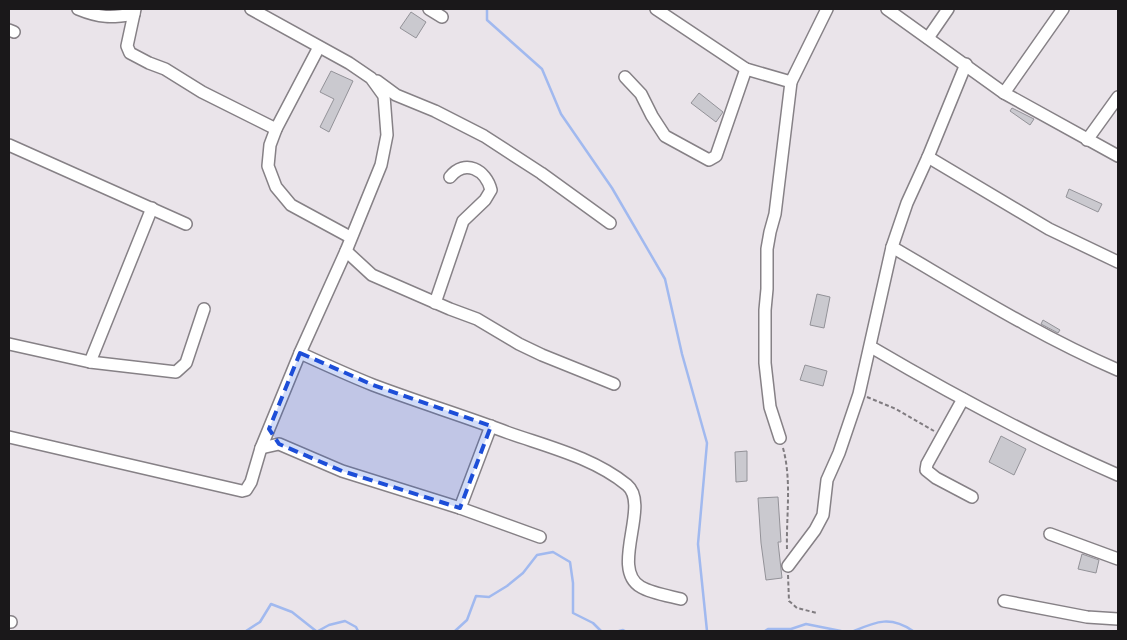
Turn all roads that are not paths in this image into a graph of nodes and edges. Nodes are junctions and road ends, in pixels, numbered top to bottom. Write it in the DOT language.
graph roads {
  1 [pos="78,9"];
  2 [pos="251,9"];
  3 [pos="429,9"];
  4 [pos="656,9"];
  5 [pos="827,9"];
  6 [pos="887,9"];
  7 [pos="948,9"];
  8 [pos="1063,9"];
  9 [pos="134,12"];
  10 [pos="442,17"];
  11 [pos="928,38"];
  12 [pos="319,47"];
  13 [pos="966,64"];
  14 [pos="746,69"];
  15 [pos="624,77"];
  16 [pos="371,78"];
  17 [pos="791,82"];
  18 [pos="1004,93"];
  19 [pos="1118,98"];
  20 [pos="276,129"];
  21 [pos="1087,140"];
  22 [pos="9,145"];
  23 [pos="1118,156"];
  24 [pos="928,157"];
  25 [pos="450,178"];
  26 [pos="152,208"];
  27 [pos="610,223"];
  28 [pos="186,224"];
  29 [pos="350,237"];
  30 [pos="892,247"];
  31 [pos="346,251"];
  32 [pos="1118,262"];
  33 [pos="435,303"];
  34 [pos="204,309"];
  35 [pos="9,344"];
  36 [pos="871,347"];
  37 [pos="300,353"];
  38 [pos="90,362"];
  39 [pos="1118,370"];
  40 [pos="614,384"];
  41 [pos="963,399"];
  42 [pos="492,426"];
  43 [pos="269,429"];
  44 [pos="9,438"];
  45 [pos="780,438"];
  46 [pos="278,444"];
  47 [pos="261,448"];
  48 [pos="1118,475"];
  49 [pos="972,497"];
  50 [pos="460,508"];
  51 [pos="1050,534"];
  52 [pos="540,537"];
  53 [pos="1118,560"];
  54 [pos="788,566"];
  55 [pos="681,600"];
  56 [pos="1004,601"];
  57 [pos="1118,619"];
  1 -- 9 [label="street"];
  2 -- 12 [label="street"];
  3 -- 10 [label="street"];
  4 -- 14 [label="street"];
  5 -- 17 [label="street"];
  6 -- 11 [label="street"];
  7 -- 11 [label="street"];
  8 -- 18 [label="street"];
  9 -- 20 [label="street"];
  11 -- 13 [label="street"];
  12 -- 16 [label="street"];
  12 -- 20 [label="street"];
  13 -- 18 [label="street"];
  13 -- 24 [label="street"];
  14 -- 15 [label="street"];
  14 -- 17 [label="street"];
  16 -- 27 [label="street"];
  16 -- 29 [label="street"];
  17 -- 45 [label="street"];
  18 -- 21 [label="street"];
  19 -- 21 [label="street"];
  20 -- 29 [label="street"];
  21 -- 23 [label="street"];
  22 -- 26 [label="street"];
  24 -- 30 [label="street"];
  24 -- 32 [label="street"];
  25 -- 33 [label="street"];
  26 -- 28 [label="street"];
  26 -- 38 [label="street"];
  29 -- 31 [label="street"];
  30 -- 36 [label="street"];
  30 -- 39 [label="street"];
  31 -- 33 [label="street"];
  31 -- 37 [label="street"];
  33 -- 40 [label="street"];
  34 -- 38 [label="street"];
  35 -- 38 [label="street"];
  36 -- 41 [label="street"];
  36 -- 54 [label="street"];
  37 -- 42 [label="street"];
  37 -- 43 [label="street"];
  41 -- 48 [label="street"];
  41 -- 49 [label="street"];
  42 -- 50 [label="street"];
  42 -- 55 [label="street"];
  43 -- 46 [label="street"];
  43 -- 47 [label="street"];
  44 -- 47 [label="street"];
  46 -- 47 [label="street"];
  46 -- 50 [label="street"];
  50 -- 52 [label="street"];
  51 -- 53 [label="street"];
  56 -- 57 [label="street"];
}
